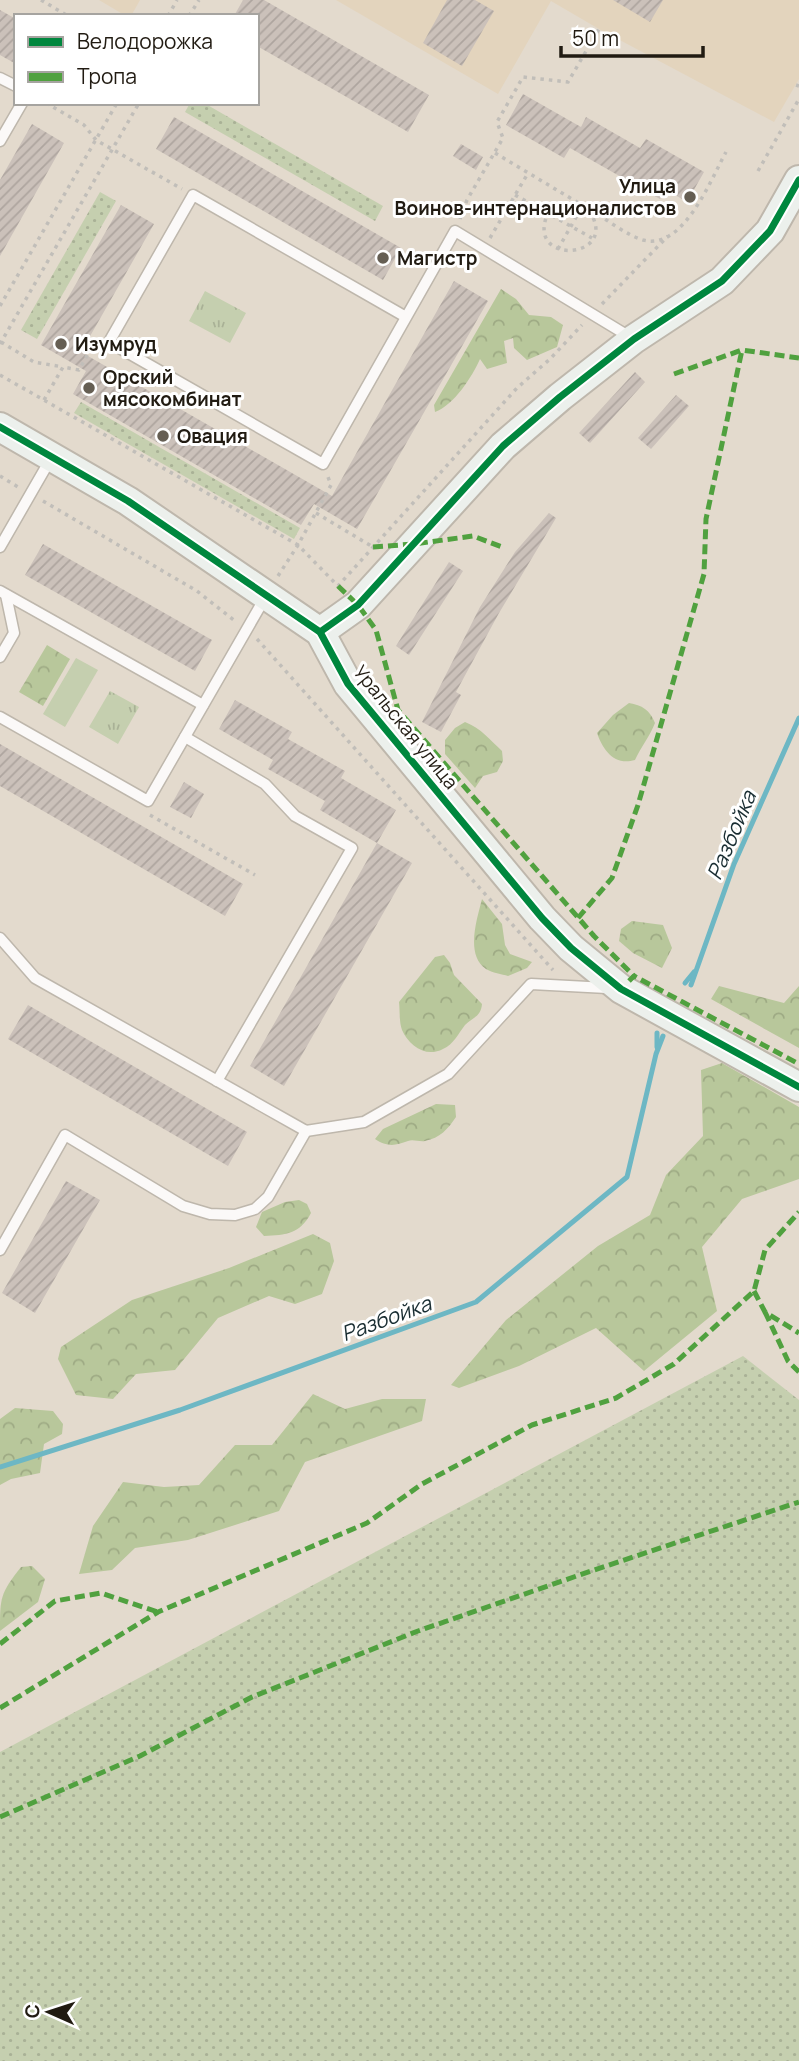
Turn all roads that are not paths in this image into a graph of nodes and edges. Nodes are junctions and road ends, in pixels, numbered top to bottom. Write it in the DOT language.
graph roads {
  1 [pos="21,105"];
  2 [pos="0,141"];
  3 [pos="799,180"];
  4 [pos="406,317"];
  5 [pos="634,339"];
  6 [pos="0,427"];
  7 [pos="51,457"];
  8 [pos="0,547"];
  9 [pos="3,593"];
  10 [pos="266,596"];
  11 [pos="320,632"];
  12 [pos="0,657"];
  13 [pos="204,705"];
  14 [pos="0,717"];
  15 [pos="185,737"];
  16 [pos="0,938"];
  17 [pos="621,989"];
  18 [pos="217,1081"];
  19 [pos="799,1087"];
  20 [pos="306,1132"];
  21 [pos="0,1250"];
  1 -- 2 [label="lane"];
  3 -- 5 [label="street"];
  4 -- 4 [label="lane"];
  4 -- 5 [label="lane"];
  5 -- 11 [label="street"];
  6 -- 7 [label="street, Уральская улица"];
  7 -- 8 [label="lane"];
  7 -- 10 [label="street, Уральская улица"];
  9 -- 12 [label="lane"];
  9 -- 13 [label="lane"];
  10 -- 11 [label="street, Уральская улица"];
  10 -- 13 [label="lane"];
  11 -- 17 [label="street, Уральская улица"];
  13 -- 15 [label="lane"];
  14 -- 15 [label="lane"];
  15 -- 18 [label="lane"];
  16 -- 18 [label="lane"];
  17 -- 19 [label="street, Уральская улица"];
  17 -- 20 [label="lane"];
  18 -- 20 [label="lane"];
  20 -- 21 [label="lane"];
}
